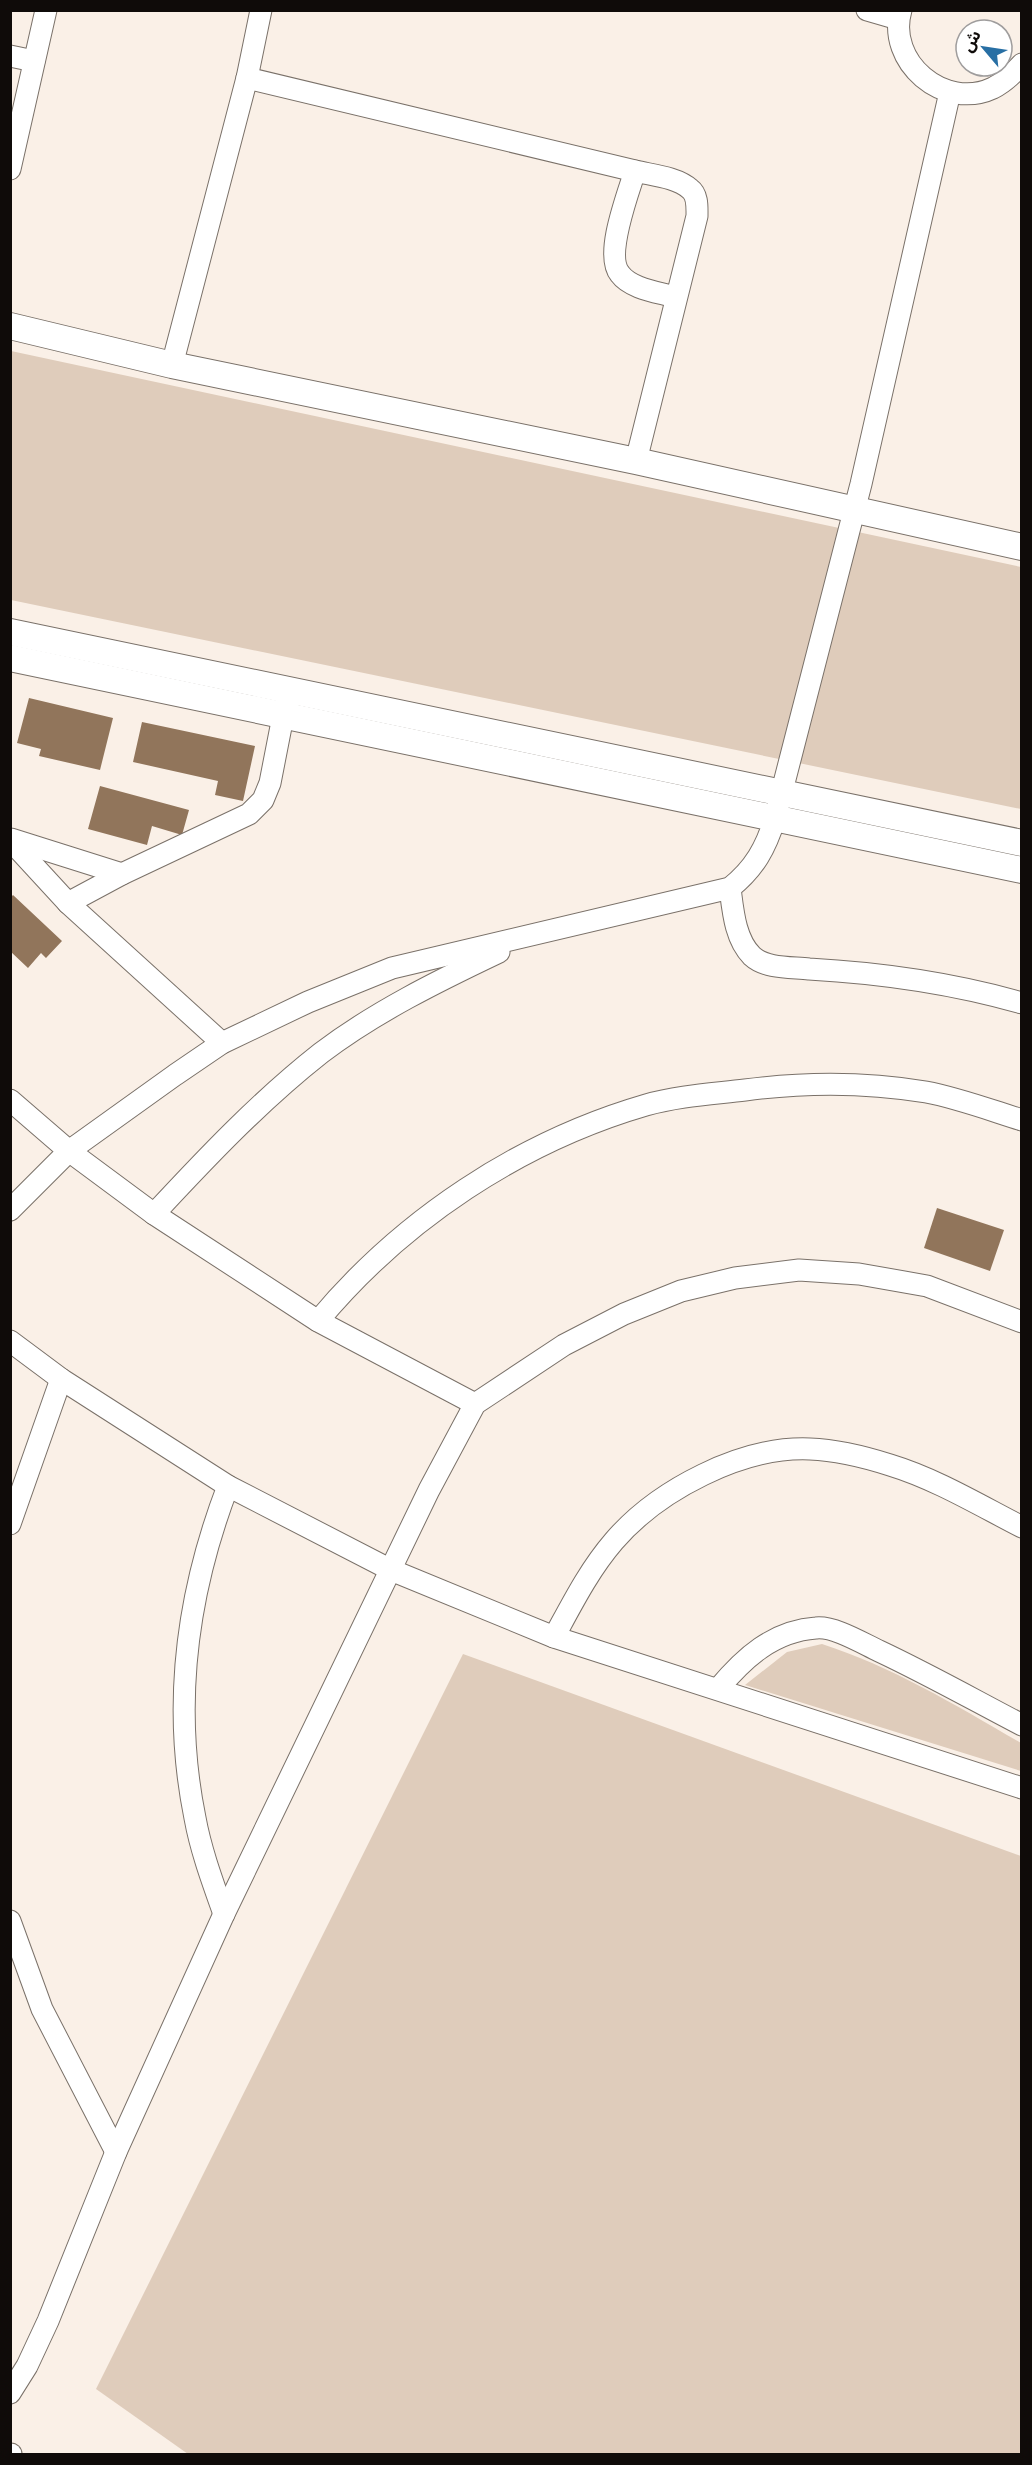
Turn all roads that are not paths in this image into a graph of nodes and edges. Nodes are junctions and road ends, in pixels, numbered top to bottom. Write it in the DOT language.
graph roads {
  1 [pos="46,10"];
  2 [pos="261,10"];
  3 [pos="867,10"];
  4 [pos="899,15"];
  5 [pos="10,56"];
  6 [pos="34,61"];
  7 [pos="1022,64"];
  8 [pos="247,78"];
  9 [pos="950,92"];
  10 [pos="10,169"];
  11 [pos="635,171"];
  12 [pos="675,297"];
  13 [pos="10,326"];
  14 [pos="172,365"];
  15 [pos="636,461"];
  16 [pos="854,509"];
  17 [pos="1022,547"];
  18 [pos="10,632"];
  19 [pos="10,658"];
  20 [pos="288,690"];
  21 [pos="284,715"];
  22 [pos="782,793"];
  23 [pos="776,818"];
  24 [pos="10,840"];
  25 [pos="1022,843"];
  26 [pos="1022,870"];
  27 [pos="122,874"];
  28 [pos="730,888"];
  29 [pos="68,903"];
  30 [pos="533,936"];
  31 [pos="1022,1003"];
  32 [pos="222,1043"];
  33 [pos="10,1100"];
  34 [pos="1022,1120"];
  35 [pos="69,1151"];
  36 [pos="10,1210"];
  37 [pos="154,1214"];
  38 [pos="318,1321"];
  39 [pos="1022,1322"];
  40 [pos="10,1341"];
  41 [pos="62,1379"];
  42 [pos="475,1404"];
  43 [pos="228,1486"];
  44 [pos="10,1524"];
  45 [pos="1022,1527"];
  46 [pos="391,1570"];
  47 [pos="554,1637"];
  48 [pos="718,1689"];
  49 [pos="1022,1725"];
  50 [pos="1022,1788"];
  51 [pos="224,1914"];
  52 [pos="10,1921"];
  53 [pos="116,2152"];
  54 [pos="10,2393"];
  1 -- 6 [label="street"];
  2 -- 8 [label="street"];
  3 -- 4 [label="street"];
  4 -- 9 [label="street"];
  5 -- 6 [label="street"];
  6 -- 10 [label="street"];
  7 -- 9 [label="street"];
  8 -- 11 [label="street"];
  8 -- 14 [label="street"];
  9 -- 16 [label="street"];
  11 -- 12 [label="street"];
  11 -- 12 [label="street"];
  12 -- 15 [label="street"];
  13 -- 14 [label="street"];
  14 -- 15 [label="street"];
  15 -- 16 [label="street"];
  16 -- 17 [label="street"];
  16 -- 22 [label="street"];
  18 -- 20 [label="street"];
  19 -- 21 [label="street"];
  20 -- 21 [label="street"];
  20 -- 22 [label="street"];
  21 -- 23 [label="street"];
  21 -- 27 [label="street"];
  22 -- 23 [label="street"];
  22 -- 25 [label="street"];
  23 -- 26 [label="street"];
  23 -- 28 [label="street"];
  24 -- 27 [label="street"];
  24 -- 29 [label="street"];
  27 -- 29 [label="street"];
  28 -- 30 [label="street"];
  28 -- 31 [label="street"];
  29 -- 32 [label="street"];
  30 -- 32 [label="street"];
  30 -- 37 [label="street"];
  32 -- 35 [label="street"];
  33 -- 35 [label="street"];
  34 -- 38 [label="street"];
  35 -- 36 [label="street"];
  35 -- 37 [label="street"];
  37 -- 38 [label="street"];
  38 -- 42 [label="street"];
  39 -- 42 [label="street"];
  40 -- 41 [label="street"];
  41 -- 43 [label="street"];
  41 -- 44 [label="street"];
  42 -- 46 [label="street"];
  43 -- 46 [label="street"];
  43 -- 51 [label="street"];
  45 -- 47 [label="street"];
  46 -- 47 [label="street"];
  46 -- 51 [label="street"];
  47 -- 48 [label="street"];
  48 -- 49 [label="street"];
  48 -- 50 [label="street"];
  51 -- 53 [label="street"];
  52 -- 53 [label="street"];
  53 -- 54 [label="street"];
}
